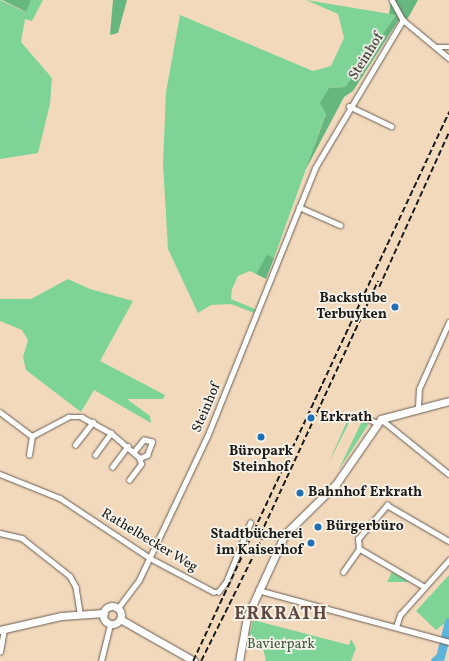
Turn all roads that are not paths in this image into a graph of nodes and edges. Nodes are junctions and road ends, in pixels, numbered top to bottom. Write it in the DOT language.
graph roads {
  1 [pos="392,0"];
  2 [pos="403,20"];
  3 [pos="436,47"];
  4 [pos="449,47"];
  5 [pos="449,58"];
  6 [pos="349,106"];
  7 [pos="391,126"];
  8 [pos="299,207"];
  9 [pos="340,224"];
  10 [pos="449,322"];
  11 [pos="449,401"];
  12 [pos="418,407"];
  13 [pos="0,412"];
  14 [pos="360,415"];
  15 [pos="379,421"];
  16 [pos="93,422"];
  17 [pos="111,433"];
  18 [pos="32,436"];
  19 [pos="76,445"];
  20 [pos="128,446"];
  21 [pos="135,451"];
  22 [pos="29,455"];
  23 [pos="95,455"];
  24 [pos="139,458"];
  25 [pos="112,467"];
  26 [pos="0,474"];
  27 [pos="449,474"];
  28 [pos="129,480"];
  29 [pos="250,523"];
  30 [pos="0,533"];
  31 [pos="449,541"];
  32 [pos="359,549"];
  33 [pos="150,558"];
  34 [pos="449,560"];
  35 [pos="343,572"];
  36 [pos="424,587"];
  37 [pos="258,590"];
  38 [pos="118,608"];
  39 [pos="80,613"];
  40 [pos="104,613"];
  41 [pos="120,619"];
  42 [pos="110,624"];
  43 [pos="396,628"];
  44 [pos="2,630"];
  45 [pos="449,642"];
  46 [pos="0,652"];
  47 [pos="186,659"];
  48 [pos="101,661"];
  49 [pos="194,661"];
  50 [pos="239,661"];
  1 -- 2 [label="street"];
  2 -- 3 [label="street"];
  2 -- 6 [label="street, Steinhof"];
  3 -- 4 [label="street"];
  3 -- 5 [label="street"];
  6 -- 7 [label="street"];
  6 -- 8 [label="street, Steinhof"];
  8 -- 9 [label="street"];
  8 -- 33 [label="street, Steinhof"];
  10 -- 12 [label="street"];
  11 -- 12 [label="street"];
  12 -- 15 [label="street"];
  13 -- 18 [label="street"];
  14 -- 15 [label="street"];
  15 -- 27 [label="street"];
  15 -- 37 [label="street"];
  16 -- 17 [label="street"];
  16 -- 18 [label="street"];
  16 -- 19 [label="street"];
  17 -- 20 [label="street"];
  17 -- 23 [label="street"];
  18 -- 22 [label="street"];
  20 -- 21 [label="street"];
  20 -- 25 [label="street"];
  21 -- 24 [label="street"];
  21 -- 24 [label="street"];
  24 -- 28 [label="street"];
  26 -- 33 [label="street, Rathelbecker Weg"];
  29 -- 33 [label="street, Rathelbecker Weg"];
  30 -- 39 [label="street"];
  31 -- 32 [label="street"];
  32 -- 35 [label="street"];
  32 -- 36 [label="street"];
  33 -- 38 [label="street, Steinhof"];
  34 -- 36 [label="street"];
  36 -- 43 [label="street"];
  37 -- 43 [label="street"];
  37 -- 50 [label="street"];
  38 -- 40 [label="street"];
  38 -- 41 [label="street"];
  39 -- 40 [label="street"];
  39 -- 44 [label="street"];
  40 -- 42 [label="street"];
  41 -- 42 [label="street"];
  41 -- 47 [label="street"];
  42 -- 48 [label="street"];
  43 -- 45 [label="street"];
  44 -- 46 [label="street"];
  47 -- 49 [label="street"];
}
